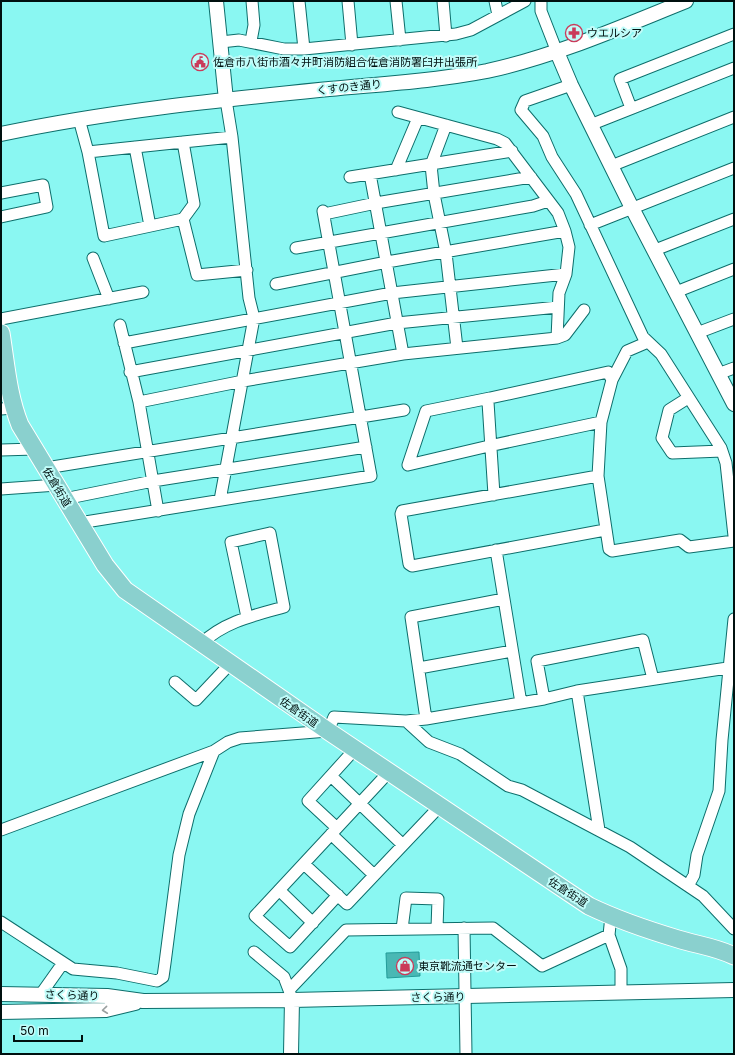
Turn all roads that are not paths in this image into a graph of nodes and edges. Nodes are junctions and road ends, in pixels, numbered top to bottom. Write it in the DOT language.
graph roads {
  1 [pos="216,1"];
  2 [pos="252,1"];
  3 [pos="299,1"];
  4 [pos="348,1"];
  5 [pos="396,1"];
  6 [pos="443,1"];
  7 [pos="495,1"];
  8 [pos="525,1"];
  9 [pos="541,1"];
  10 [pos="686,1"];
  11 [pos="498,15"];
  12 [pos="734,34"];
  13 [pos="446,36"];
  14 [pos="400,40"];
  15 [pos="221,42"];
  16 [pos="251,42"];
  17 [pos="352,44"];
  18 [pos="304,49"];
  19 [pos="557,52"];
  20 [pos="734,68"];
  21 [pos="571,85"];
  22 [pos="226,100"];
  23 [pos="631,108"];
  24 [pos="398,112"];
  25 [pos="734,117"];
  26 [pos="418,118"];
  27 [pos="79,119"];
  28 [pos="446,125"];
  29 [pos="590,125"];
  30 [pos="1,134"];
  31 [pos="232,137"];
  32 [pos="183,142"];
  33 [pos="134,147"];
  34 [pos="512,151"];
  35 [pos="88,152"];
  36 [pos="431,165"];
  37 [pos="611,166"];
  38 [pos="734,168"];
  39 [pos="396,170"];
  40 [pos="370,174"];
  41 [pos="350,177"];
  42 [pos="531,177"];
  43 [pos="1,193"];
  44 [pos="434,194"];
  45 [pos="548,201"];
  46 [pos="376,203"];
  47 [pos="632,208"];
  48 [pos="1,217"];
  49 [pos="183,219"];
  50 [pos="734,219"];
  51 [pos="440,223"];
  52 [pos="590,225"];
  53 [pos="150,226"];
  54 [pos="565,231"];
  55 [pos="382,233"];
  56 [pos="329,243"];
  57 [pos="296,248"];
  58 [pos="655,250"];
  59 [pos="446,253"];
  60 [pos="93,258"];
  61 [pos="387,262"];
  62 [pos="734,269"];
  63 [pos="247,270"];
  64 [pos="334,273"];
  65 [pos="566,274"];
  66 [pos="276,284"];
  67 [pos="451,286"];
  68 [pos="143,292"];
  69 [pos="676,292"];
  70 [pos="392,293"];
  71 [pos="109,299"];
  72 [pos="340,303"];
  73 [pos="558,307"];
  74 [pos="584,310"];
  75 [pos="454,317"];
  76 [pos="254,318"];
  77 [pos="1,319"];
  78 [pos="734,319"];
  79 [pos="397,323"];
  80 [pos="120,325"];
  81 [pos="346,332"];
  82 [pos="1,333"];
  83 [pos="697,333"];
  84 [pos="557,338"];
  85 [pos="648,342"];
  86 [pos="124,343"];
  87 [pos="457,348"];
  88 [pos="249,349"];
  89 [pos="403,354"];
  90 [pos="350,362"];
  91 [pos="734,368"];
  92 [pos="4,369"];
  93 [pos="130,372"];
  94 [pos="718,374"];
  95 [pos="612,380"];
  96 [pos="243,381"];
  97 [pos="490,398"];
  98 [pos="688,398"];
  99 [pos="139,402"];
  100 [pos="734,404"];
  101 [pos="7,408"];
  102 [pos="404,410"];
  103 [pos="360,417"];
  104 [pos="601,422"];
  105 [pos="232,438"];
  106 [pos="489,446"];
  107 [pos="366,447"];
  108 [pos="35,449"];
  109 [pos="1,450"];
  110 [pos="148,451"];
  111 [pos="722,451"];
  112 [pos="46,468"];
  113 [pos="225,470"];
  114 [pos="598,476"];
  115 [pos="153,481"];
  116 [pos="1,489"];
  117 [pos="60,492"];
  118 [pos="494,495"];
  119 [pos="220,500"];
  120 [pos="158,511"];
  121 [pos="79,523"];
  122 [pos="605,530"];
  123 [pos="734,536"];
  124 [pos="734,541"];
  125 [pos="496,550"];
  126 [pos="504,599"];
  127 [pos="247,617"];
  128 [pos="734,619"];
  129 [pos="201,644"];
  130 [pos="512,651"];
  131 [pos="230,664"];
  132 [pos="731,667"];
  133 [pos="419,668"];
  134 [pos="653,679"];
  135 [pos="175,682"];
  136 [pos="577,692"];
  137 [pos="544,699"];
  138 [pos="521,703"];
  139 [pos="426,719"];
  140 [pos="406,721"];
  141 [pos="328,731"];
  142 [pos="355,749"];
  143 [pos="214,751"];
  144 [pos="389,772"];
  145 [pos="331,776"];
  146 [pos="360,804"];
  147 [pos="440,806"];
  148 [pos="1,830"];
  149 [pos="599,830"];
  150 [pos="334,831"];
  151 [pos="403,845"];
  152 [pos="304,864"];
  153 [pos="374,875"];
  154 [pos="688,886"];
  155 [pos="279,890"];
  156 [pos="338,896"];
  157 [pos="611,916"];
  158 [pos="313,923"];
  159 [pos="3,924"];
  160 [pos="437,928"];
  161 [pos="464,928"];
  162 [pos="402,929"];
  163 [pos="734,929"];
  164 [pos="609,935"];
  165 [pos="254,952"];
  166 [pos="734,956"];
  167 [pos="63,963"];
  168 [pos="731,988"];
  169 [pos="621,993"];
  170 [pos="1,994"];
  171 [pos="41,994"];
  172 [pos="291,995"];
  173 [pos="465,996"];
  174 [pos="143,1001"];
  175 [pos="1,1012"];
  176 [pos="291,1054"];
  177 [pos="466,1054"];
  1 -- 15 [label="street"];
  2 -- 16 [label="street"];
  3 -- 18 [label="street"];
  4 -- 17 [label="street"];
  5 -- 14 [label="street"];
  6 -- 13 [label="street"];
  7 -- 11 [label="street"];
  8 -- 11 [label="street"];
  9 -- 19 [label="street"];
  10 -- 19 [label="street, くすのき通り"];
  11 -- 13 [label="street"];
  12 -- 23 [label="street"];
  13 -- 14 [label="street"];
  14 -- 17 [label="street"];
  15 -- 16 [label="street"];
  15 -- 22 [label="street"];
  16 -- 18 [label="street"];
  17 -- 18 [label="street"];
  19 -- 21 [label="street"];
  19 -- 22 [label="street, くすのき通り"];
  20 -- 23 [label="street"];
  21 -- 29 [label="street"];
  21 -- 52 [label="street"];
  22 -- 27 [label="street, くすのき通り"];
  22 -- 31 [label="street"];
  23 -- 29 [label="street"];
  24 -- 26 [label="street"];
  25 -- 37 [label="street"];
  26 -- 28 [label="street"];
  26 -- 39 [label="street"];
  27 -- 30 [label="street, くすのき通り"];
  27 -- 35 [label="street"];
  28 -- 34 [label="street"];
  28 -- 36 [label="street"];
  29 -- 37 [label="street"];
  31 -- 32 [label="street"];
  31 -- 63 [label="street"];
  32 -- 33 [label="street"];
  32 -- 49 [label="street"];
  33 -- 35 [label="street"];
  33 -- 53 [label="street"];
  34 -- 36 [label="street"];
  34 -- 42 [label="street"];
  35 -- 53 [label="street"];
  36 -- 39 [label="street"];
  36 -- 44 [label="street"];
  37 -- 47 [label="street"];
  38 -- 47 [label="street"];
  39 -- 40 [label="street"];
  40 -- 41 [label="street"];
  40 -- 46 [label="street"];
  42 -- 44 [label="street"];
  42 -- 45 [label="street"];
  43 -- 48 [label="street"];
  44 -- 46 [label="street"];
  44 -- 51 [label="street"];
  45 -- 51 [label="street"];
  45 -- 54 [label="street"];
  46 -- 55 [label="street"];
  46 -- 56 [label="street"];
  47 -- 52 [label="street"];
  47 -- 58 [label="street"];
  49 -- 53 [label="street"];
  49 -- 63 [label="street"];
  50 -- 58 [label="street"];
  51 -- 55 [label="street"];
  51 -- 59 [label="street"];
  52 -- 85 [label="street"];
  54 -- 59 [label="street"];
  54 -- 65 [label="street"];
  55 -- 56 [label="street"];
  55 -- 61 [label="street"];
  56 -- 57 [label="street"];
  56 -- 64 [label="street"];
  58 -- 69 [label="street"];
  59 -- 61 [label="street"];
  59 -- 67 [label="street"];
  60 -- 71 [label="street"];
  61 -- 64 [label="street"];
  61 -- 70 [label="street"];
  62 -- 69 [label="street"];
  63 -- 76 [label="street"];
  64 -- 66 [label="street"];
  64 -- 72 [label="street"];
  65 -- 67 [label="street"];
  65 -- 73 [label="street"];
  67 -- 70 [label="street"];
  67 -- 75 [label="street"];
  68 -- 71 [label="street"];
  69 -- 83 [label="street"];
  70 -- 72 [label="street"];
  70 -- 79 [label="street"];
  71 -- 77 [label="street"];
  72 -- 76 [label="street"];
  72 -- 81 [label="street"];
  73 -- 75 [label="street"];
  73 -- 84 [label="street"];
  74 -- 84 [label="street"];
  75 -- 79 [label="street"];
  75 -- 87 [label="street"];
  76 -- 86 [label="street"];
  76 -- 88 [label="street"];
  78 -- 83 [label="street"];
  79 -- 81 [label="street"];
  79 -- 89 [label="street"];
  80 -- 86 [label="street"];
  81 -- 88 [label="street"];
  81 -- 90 [label="street"];
  82 -- 92 [label="main road, 佐倉街道"];
  83 -- 94 [label="street"];
  84 -- 87 [label="street"];
  85 -- 95 [label="street"];
  85 -- 98 [label="street"];
  86 -- 93 [label="street"];
  87 -- 89 [label="street"];
  88 -- 93 [label="street"];
  88 -- 96 [label="street"];
  89 -- 90 [label="street"];
  90 -- 96 [label="street"];
  90 -- 103 [label="street"];
  91 -- 94 [label="street"];
  92 -- 101 [label="main road, 佐倉街道"];
  93 -- 99 [label="street"];
  94 -- 100 [label="street"];
  95 -- 97 [label="street"];
  95 -- 104 [label="street"];
  96 -- 99 [label="street"];
  96 -- 105 [label="street"];
  97 -- 106 [label="street"];
  97 -- 106 [label="street"];
  98 -- 111 [label="street"];
  98 -- 111 [label="street"];
  99 -- 110 [label="street"];
  101 -- 108 [label="main road, 佐倉街道"];
  102 -- 103 [label="street"];
  103 -- 105 [label="street"];
  103 -- 107 [label="street"];
  104 -- 106 [label="street"];
  104 -- 114 [label="street"];
  105 -- 110 [label="street"];
  105 -- 113 [label="street"];
  106 -- 118 [label="street"];
  107 -- 113 [label="street"];
  107 -- 119 [label="street"];
  108 -- 109 [label="street"];
  108 -- 112 [label="main road, 佐倉街道"];
  110 -- 112 [label="street"];
  110 -- 115 [label="street"];
  111 -- 123 [label="street"];
  112 -- 117 [label="main road, 佐倉街道"];
  113 -- 115 [label="street"];
  113 -- 119 [label="street"];
  114 -- 118 [label="street"];
  114 -- 122 [label="street"];
  115 -- 117 [label="street"];
  115 -- 120 [label="street"];
  116 -- 117 [label="street"];
  117 -- 121 [label="main road, 佐倉街道"];
  118 -- 125 [label="street"];
  119 -- 120 [label="street"];
  120 -- 121 [label="street"];
  121 -- 129 [label="main road, 佐倉街道"];
  122 -- 124 [label="street"];
  122 -- 125 [label="street"];
  125 -- 126 [label="street"];
  126 -- 130 [label="street"];
  126 -- 133 [label="street"];
  127 -- 127 [label="street"];
  127 -- 129 [label="street"];
  128 -- 132 [label="street"];
  129 -- 131 [label="main road, 佐倉街道"];
  130 -- 133 [label="street"];
  130 -- 138 [label="street"];
  131 -- 135 [label="street"];
  131 -- 141 [label="main road, 佐倉街道"];
  132 -- 134 [label="street"];
  132 -- 154 [label="street"];
  133 -- 139 [label="street"];
  134 -- 136 [label="street"];
  134 -- 137 [label="street"];
  136 -- 137 [label="street"];
  136 -- 149 [label="street"];
  137 -- 138 [label="street"];
  138 -- 139 [label="street"];
  139 -- 140 [label="street"];
  140 -- 141 [label="street"];
  140 -- 149 [label="street"];
  141 -- 142 [label="main road, 佐倉街道"];
  141 -- 143 [label="street"];
  142 -- 144 [label="main road, 佐倉街道"];
  142 -- 145 [label="street"];
  143 -- 148 [label="street"];
  143 -- 167 [label="street"];
  144 -- 146 [label="street"];
  144 -- 147 [label="main road, 佐倉街道"];
  145 -- 146 [label="street"];
  145 -- 150 [label="street"];
  146 -- 150 [label="street"];
  146 -- 151 [label="street"];
  147 -- 151 [label="street"];
  147 -- 157 [label="main road, 佐倉街道"];
  149 -- 154 [label="street"];
  150 -- 152 [label="street"];
  150 -- 153 [label="street"];
  151 -- 153 [label="street"];
  152 -- 155 [label="street"];
  152 -- 156 [label="street"];
  153 -- 156 [label="street"];
  154 -- 163 [label="street"];
  155 -- 158 [label="street"];
  155 -- 158 [label="street"];
  156 -- 158 [label="street"];
  157 -- 164 [label="street"];
  157 -- 166 [label="main road, 佐倉街道"];
  159 -- 167 [label="street"];
  160 -- 161 [label="street"];
  160 -- 162 [label="street"];
  160 -- 162 [label="street"];
  161 -- 164 [label="street"];
  161 -- 173 [label="street"];
  162 -- 172 [label="street"];
  164 -- 169 [label="street"];
  165 -- 172 [label="street"];
  167 -- 171 [label="street"];
  168 -- 169 [label="street, さくら通り"];
  169 -- 173 [label="street, さくら通り"];
  170 -- 171 [label="street, さくら通り"];
  171 -- 174 [label="street, さくら通り"];
  172 -- 173 [label="street, さくら通り"];
  172 -- 174 [label="street, さくら通り"];
  172 -- 176 [label="street"];
  173 -- 177 [label="street"];
  174 -- 175 [label="street, さくら通り, one-way"];
}
